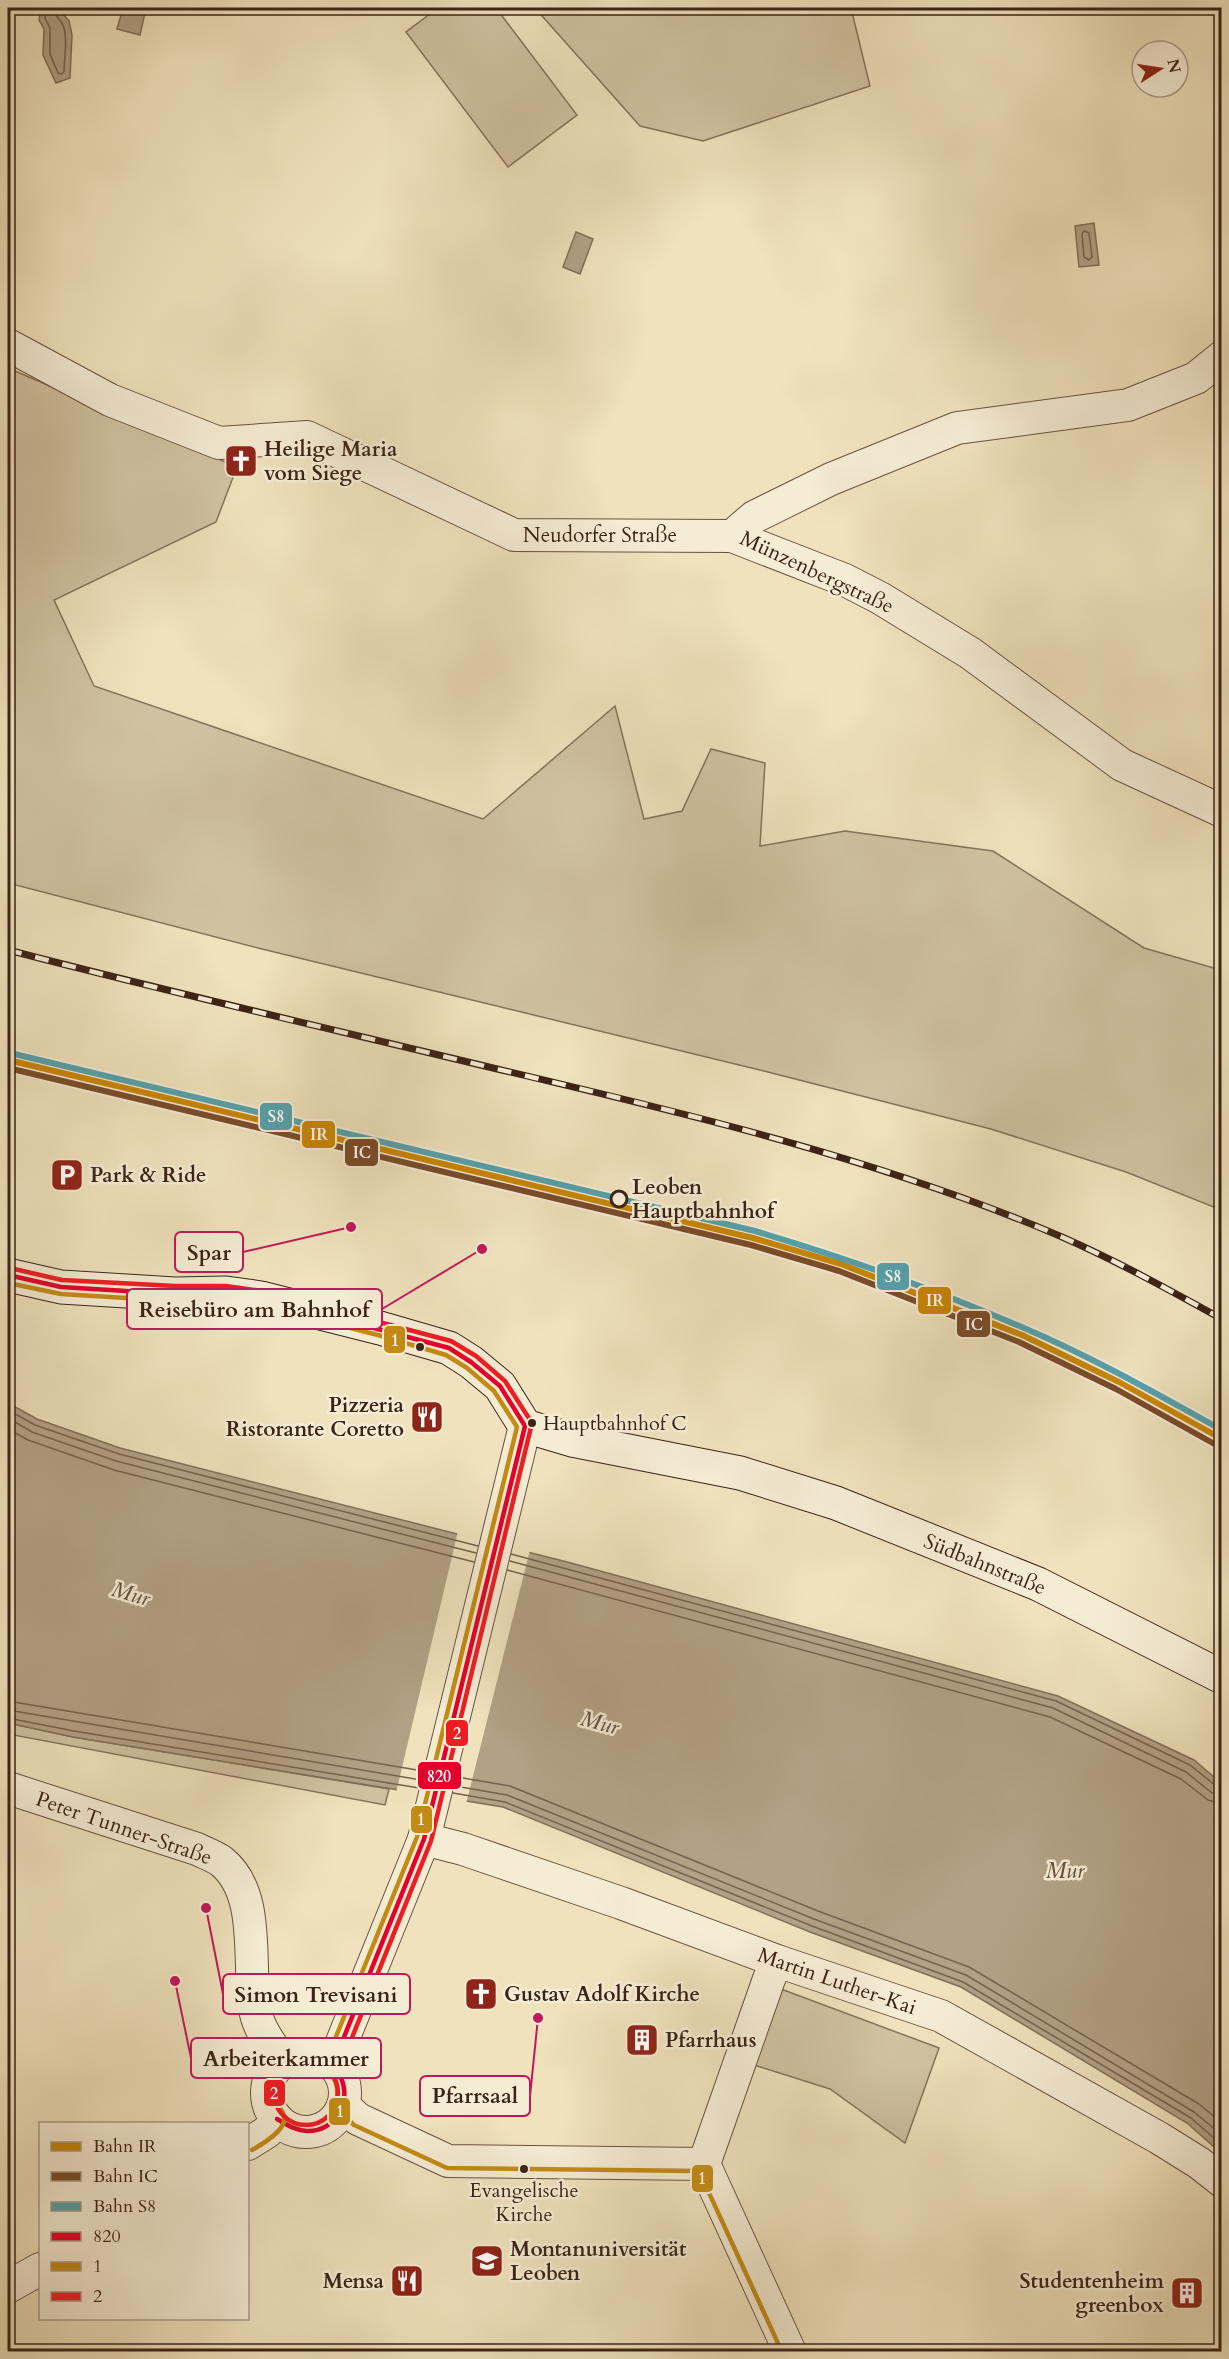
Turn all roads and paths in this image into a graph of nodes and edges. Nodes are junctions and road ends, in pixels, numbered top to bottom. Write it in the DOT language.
graph roads {
  1 [pos="8,345"];
  2 [pos="1221,357"];
  3 [pos="732,536"];
  4 [pos="1221,811"];
  5 [pos="8,1275"];
  6 [pos="525,1426"];
  7 [pos="1221,1677"];
  8 [pos="8,1788"];
  9 [pos="427,1826"];
  10 [pos="777,1961"];
  11 [pos="282,2062"];
  12 [pos="331,2062"];
  13 [pos="344,2106"];
  14 [pos="277,2119"];
  15 [pos="249,2143"];
  16 [pos="704,2164"];
  17 [pos="1221,2181"];
  18 [pos="39,2270"];
  19 [pos="8,2287"];
  20 [pos="790,2352"];
  1 -- 3 [label="street, Neudorfer Straße"];
  2 -- 3 [label="street, Münzenbergstraße"];
  3 -- 4 [label="street, Münzenbergstraße"];
  5 -- 6 [label="main road"];
  6 -- 7 [label="main road, Südbahnstraße"];
  6 -- 9 [label="street"];
  8 -- 11 [label="street, Peter Tunner-Straße"];
  9 -- 10 [label="street, Martin Luther-Kai"];
  9 -- 12 [label="street"];
  10 -- 16 [label="street"];
  10 -- 17 [label="street, Martin Luther-Kai"];
  11 -- 12 [label="street"];
  11 -- 14 [label="street"];
  12 -- 13 [label="street"];
  13 -- 14 [label="street"];
  13 -- 16 [label="street"];
  14 -- 15 [label="street"];
  16 -- 20 [label="street"];
  18 -- 19 [label="street"];
}
